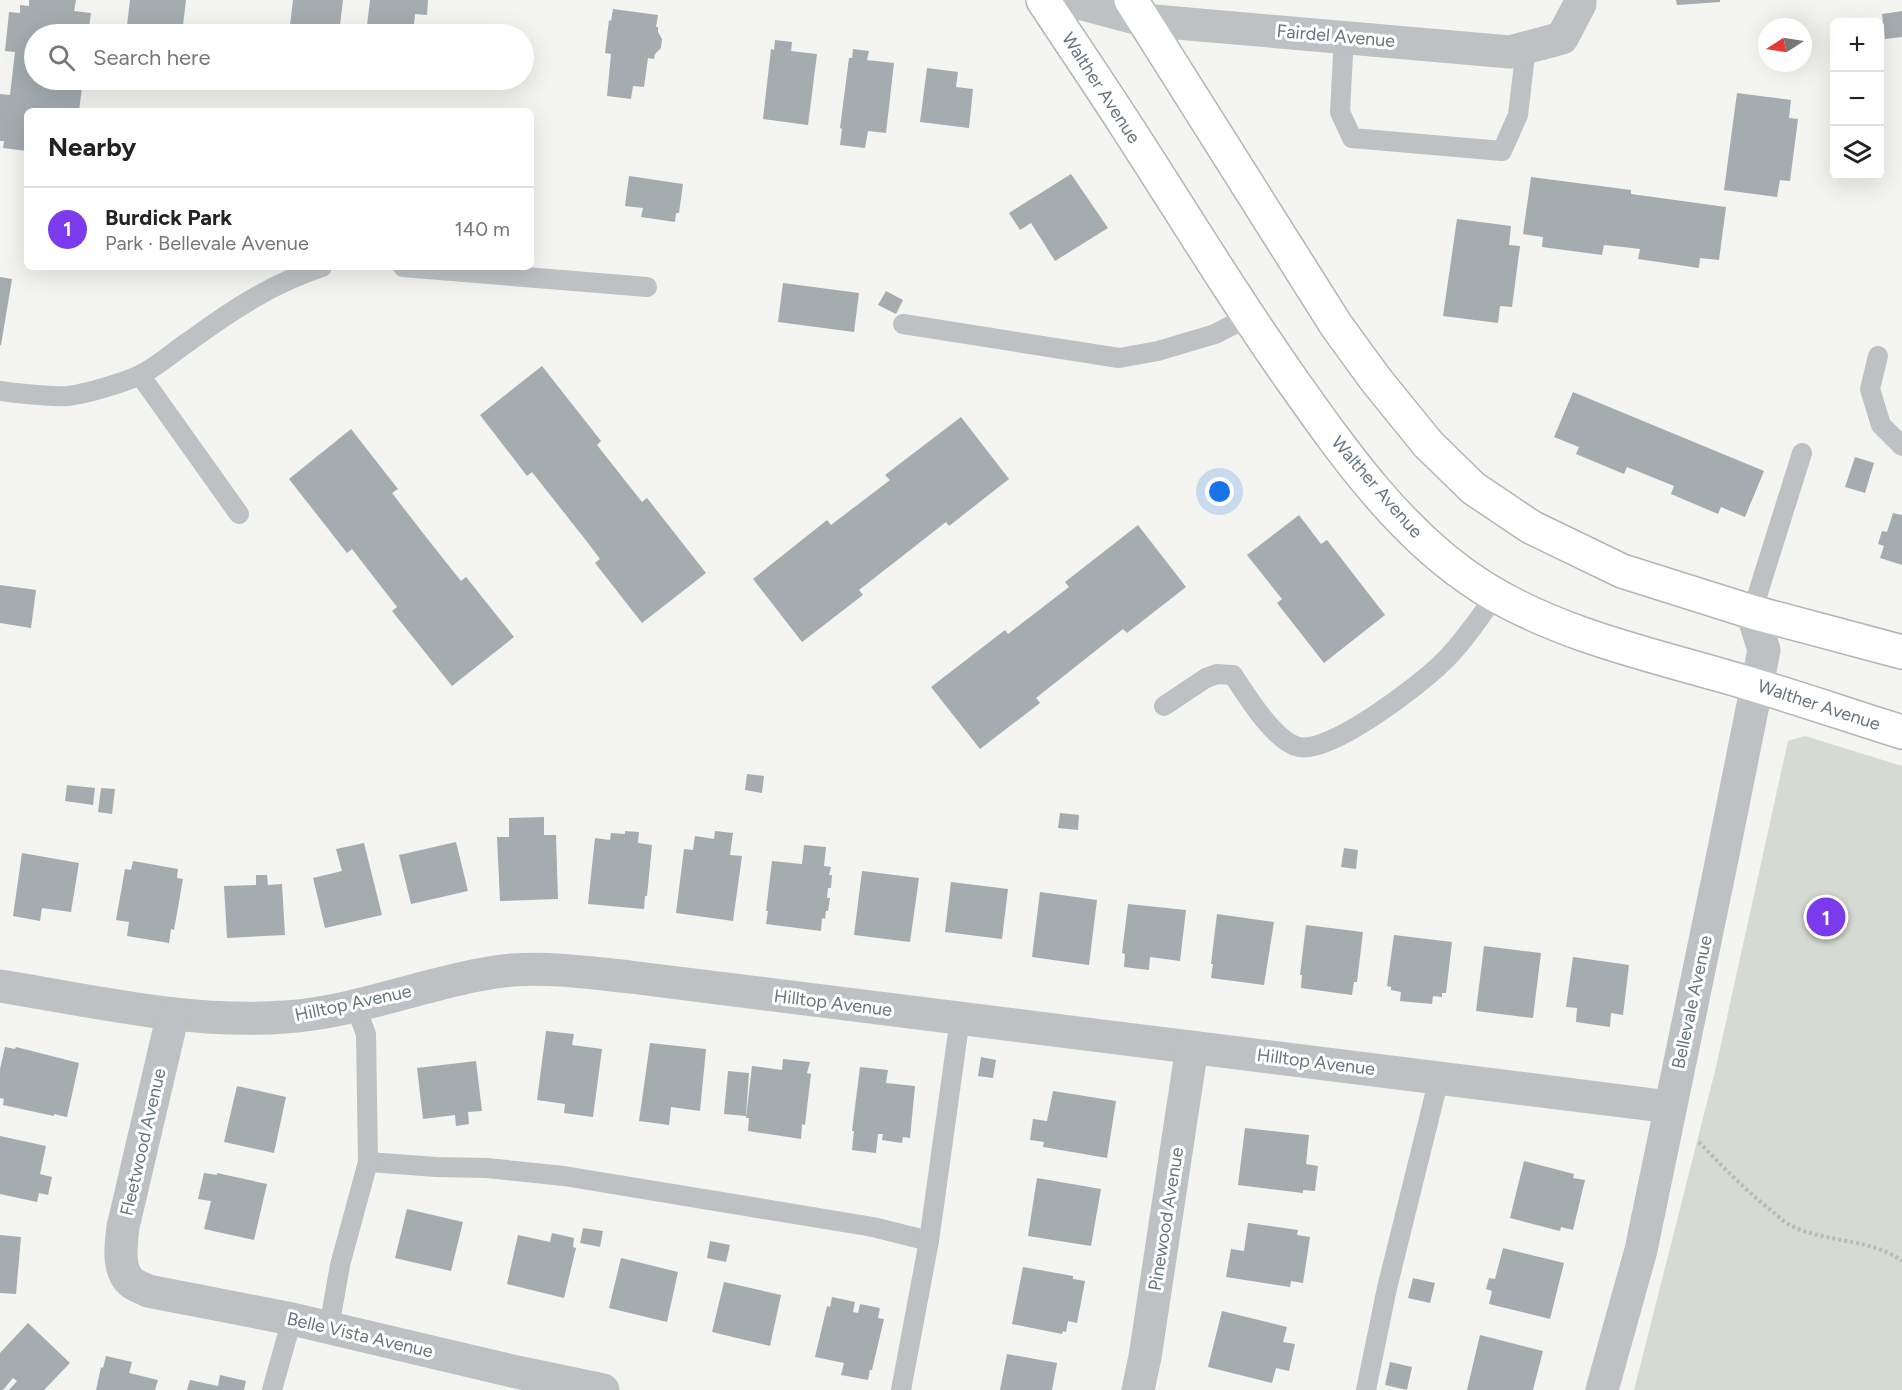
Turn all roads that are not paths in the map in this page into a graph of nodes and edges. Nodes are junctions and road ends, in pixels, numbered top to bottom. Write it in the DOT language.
graph roads {
  1 [pos="1043,0"];
  2 [pos="1068,0"];
  3 [pos="1580,0"];
  4 [pos="1137,10"];
  5 [pos="1344,36"];
  6 [pos="1526,47"];
  7 [pos="312,270"];
  8 [pos="440,270"];
  9 [pos="647,287"];
  10 [pos="1248,317"];
  11 [pos="903,324"];
  12 [pos="1878,356"];
  13 [pos="140,375"];
  14 [pos="0,391"];
  15 [pos="1902,446"];
  16 [pos="1802,453"];
  17 [pos="239,514"];
  18 [pos="1496,595"];
  19 [pos="1752,612"];
  20 [pos="1902,652"];
  21 [pos="1756,685"];
  22 [pos="1164,706"];
  23 [pos="1902,732"];
  24 [pos="0,986"];
  25 [pos="355,1005"];
  26 [pos="173,1014"];
  27 [pos="960,1018"];
  28 [pos="1192,1047"];
  29 [pos="1439,1078"];
  30 [pos="1670,1107"];
  31 [pos="368,1162"];
  32 [pos="929,1241"];
  33 [pos="124,1270"];
  34 [pos="292,1319"];
  35 [pos="329,1328"];
  36 [pos="272,1390"];
  37 [pos="603,1390"];
  38 [pos="901,1390"];
  39 [pos="1138,1390"];
  40 [pos="1366,1390"];
  41 [pos="1602,1390"];
  1 -- 10 [label="main road, Walther Avenue"];
  2 -- 4 [label="street, Fairdel Avenue"];
  3 -- 6 [label="street, Fairdel Avenue"];
  4 -- 5 [label="street, Fairdel Avenue"];
  4 -- 19 [label="main road"];
  5 -- 6 [label="street, Fairdel Avenue"];
  5 -- 6 [label="lane"];
  7 -- 13 [label="lane"];
  8 -- 9 [label="lane"];
  10 -- 11 [label="lane"];
  10 -- 18 [label="main road, Walther Avenue"];
  12 -- 15 [label="lane"];
  13 -- 14 [label="lane"];
  13 -- 17 [label="lane"];
  16 -- 19 [label="lane"];
  18 -- 21 [label="main road, Walther Avenue"];
  18 -- 22 [label="lane"];
  19 -- 20 [label="main road"];
  19 -- 21 [label="street, Bellevale Avenue"];
  21 -- 23 [label="main road, Walther Avenue"];
  21 -- 30 [label="street, Bellevale Avenue"];
  24 -- 26 [label="street, Hilltop Avenue"];
  25 -- 26 [label="street, Hilltop Avenue"];
  25 -- 27 [label="street, Hilltop Avenue"];
  25 -- 31 [label="lane"];
  26 -- 33 [label="street, Fleetwood Avenue"];
  27 -- 28 [label="street, Hilltop Avenue"];
  27 -- 32 [label="lane"];
  28 -- 29 [label="street, Hilltop Avenue"];
  28 -- 39 [label="street, Pinewood Avenue"];
  29 -- 30 [label="street, Hilltop Avenue"];
  29 -- 40 [label="lane"];
  30 -- 41 [label="street, Bellevale Avenue"];
  31 -- 32 [label="lane"];
  31 -- 35 [label="lane"];
  32 -- 38 [label="lane"];
  33 -- 34 [label="street, Belle Vista Avenue"];
  34 -- 35 [label="street, Belle Vista Avenue"];
  34 -- 36 [label="lane"];
  35 -- 37 [label="street, Belle Vista Avenue"];
}
